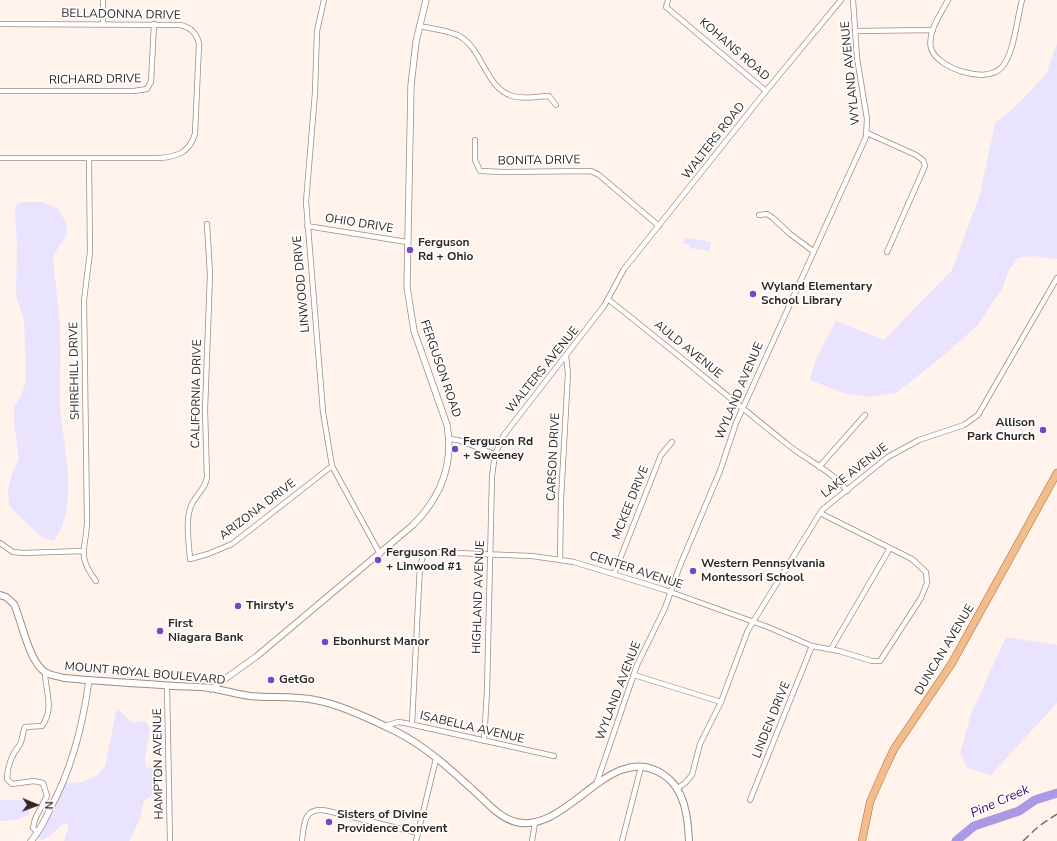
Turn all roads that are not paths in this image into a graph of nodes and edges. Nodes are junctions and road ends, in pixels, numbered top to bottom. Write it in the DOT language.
graph roads {
  1 [pos="103,0"];
  2 [pos="324,0"];
  3 [pos="426,0"];
  4 [pos="668,0"];
  5 [pos="841,0"];
  6 [pos="853,0"];
  7 [pos="948,0"];
  8 [pos="1022,0"];
  9 [pos="0,24"];
  10 [pos="103,24"];
  11 [pos="154,24"];
  12 [pos="419,26"];
  13 [pos="933,30"];
  14 [pos="855,31"];
  15 [pos="0,91"];
  16 [pos="766,91"];
  17 [pos="556,104"];
  18 [pos="867,133"];
  19 [pos="475,140"];
  20 [pos="0,158"];
  21 [pos="89,158"];
  22 [pos="758,214"];
  23 [pos="208,224"];
  24 [pos="307,226"];
  25 [pos="659,226"];
  26 [pos="407,242"];
  27 [pos="813,251"];
  28 [pos="887,252"];
  29 [pos="1057,278"];
  30 [pos="609,300"];
  31 [pos="566,356"];
  32 [pos="742,408"];
  33 [pos="865,415"];
  34 [pos="450,440"];
  35 [pos="672,442"];
  36 [pos="495,454"];
  37 [pos="332,466"];
  38 [pos="819,467"];
  39 [pos="1057,473"];
  40 [pos="847,491"];
  41 [pos="820,513"];
  42 [pos="0,543"];
  43 [pos="890,548"];
  44 [pos="83,552"];
  45 [pos="380,554"];
  46 [pos="490,555"];
  47 [pos="190,559"];
  48 [pos="560,559"];
  49 [pos="614,574"];
  50 [pos="96,581"];
  51 [pos="671,593"];
  52 [pos="0,595"];
  53 [pos="753,622"];
  54 [pos="812,646"];
  55 [pos="831,649"];
  56 [pos="45,672"];
  57 [pos="634,675"];
  58 [pos="90,680"];
  59 [pos="167,686"];
  60 [pos="211,689"];
  61 [pos="721,702"];
  62 [pos="412,724"];
  63 [pos="385,726"];
  64 [pos="484,741"];
  65 [pos="554,756"];
  66 [pos="436,759"];
  67 [pos="641,767"];
  68 [pos="596,785"];
  69 [pos="678,788"];
  70 [pos="750,800"];
  71 [pos="535,823"];
  72 [pos="37,832"];
  73 [pos="418,833"];
  74 [pos="31,841"];
  75 [pos="170,841"];
  76 [pos="302,841"];
  77 [pos="416,841"];
  78 [pos="532,841"];
  79 [pos="622,841"];
  80 [pos="689,841"];
  81 [pos="862,841"];
  1 -- 10 [label="street"];
  2 -- 24 [label="street, LINWOOD DRIVE"];
  3 -- 12 [label="street, FERGUSON ROAD"];
  4 -- 16 [label="street, KOHANS ROAD"];
  5 -- 16 [label="street, WALTERS ROAD"];
  6 -- 14 [label="street, WYLAND AVENUE"];
  7 -- 13 [label="street"];
  8 -- 13 [label="street"];
  9 -- 10 [label="street, BELLADONNA DRIVE"];
  10 -- 11 [label="street, BELLADONNA DRIVE"];
  11 -- 15 [label="street, RICHARD DRIVE"];
  11 -- 21 [label="street, BELLADONNA DRIVE"];
  12 -- 17 [label="street"];
  12 -- 26 [label="street, FERGUSON ROAD"];
  13 -- 14 [label="street"];
  14 -- 18 [label="street, WYLAND AVENUE"];
  16 -- 25 [label="street, WALTERS ROAD"];
  18 -- 27 [label="street, WYLAND AVENUE"];
  18 -- 28 [label="street"];
  19 -- 25 [label="street, BONITA DRIVE"];
  20 -- 21 [label="street, BELLADONNA DRIVE"];
  21 -- 44 [label="street, SHIREHILL DRIVE"];
  22 -- 27 [label="street"];
  23 -- 47 [label="street, CALIFORNIA DRIVE"];
  24 -- 26 [label="street, OHIO DRIVE"];
  24 -- 37 [label="street, LINWOOD DRIVE"];
  25 -- 30 [label="street, WALTERS ROAD"];
  26 -- 34 [label="street, FERGUSON ROAD"];
  27 -- 32 [label="street, WYLAND AVENUE"];
  29 -- 40 [label="street, LAKE AVENUE"];
  30 -- 31 [label="street, WALTERS AVENUE"];
  30 -- 32 [label="street, AULD AVENUE"];
  31 -- 36 [label="street, WALTERS AVENUE"];
  31 -- 48 [label="street, CARSON DRIVE"];
  32 -- 38 [label="street, AULD AVENUE"];
  32 -- 51 [label="street, WYLAND AVENUE"];
  33 -- 38 [label="street"];
  34 -- 36 [label="street"];
  34 -- 45 [label="street, FERGUSON ROAD"];
  35 -- 49 [label="street, MCKEE DRIVE"];
  36 -- 46 [label="street, HIGHLAND AVENUE"];
  37 -- 45 [label="street, LINWOOD DRIVE"];
  37 -- 47 [label="street, ARIZONA DRIVE"];
  38 -- 40 [label="street, AULD AVENUE"];
  39 -- 81 [label="main road, DUNCAN AVENUE"];
  40 -- 41 [label="street, LAKE AVENUE"];
  41 -- 43 [label="street"];
  41 -- 53 [label="street, LAKE AVENUE"];
  42 -- 44 [label="street"];
  43 -- 55 [label="street"];
  43 -- 55 [label="street, CENTER AVENUE"];
  44 -- 50 [label="street, SHIREHILL DRIVE"];
  45 -- 60 [label="street, FERGUSON ROAD"];
  46 -- 48 [label="street, CENTER AVENUE"];
  46 -- 62 [label="street, CENTER AVENUE"];
  46 -- 64 [label="street, HIGHLAND AVENUE"];
  48 -- 49 [label="street, CENTER AVENUE"];
  49 -- 51 [label="street, CENTER AVENUE"];
  51 -- 53 [label="street, CENTER AVENUE"];
  51 -- 57 [label="street, WYLAND AVENUE"];
  52 -- 56 [label="main road"];
  53 -- 54 [label="street, CENTER AVENUE"];
  53 -- 61 [label="street, LAKE AVENUE"];
  54 -- 55 [label="street, CENTER AVENUE"];
  54 -- 70 [label="street, LINDEN DRIVE"];
  56 -- 58 [label="main road, MOUNT ROYAL BOULEVARD"];
  56 -- 72 [label="street"];
  57 -- 61 [label="street"];
  57 -- 68 [label="street, WYLAND AVENUE"];
  58 -- 59 [label="main road, MOUNT ROYAL BOULEVARD"];
  58 -- 72 [label="street"];
  59 -- 60 [label="main road, MOUNT ROYAL BOULEVARD"];
  59 -- 75 [label="street, HAMPTON AVENUE"];
  60 -- 63 [label="main road, MOUNT ROYAL BOULEVARD"];
  61 -- 69 [label="street, LAKE AVENUE"];
  62 -- 63 [label="street, ISABELLA AVENUE"];
  62 -- 64 [label="street, ISABELLA AVENUE"];
  63 -- 66 [label="main road, MOUNT ROYAL BOULEVARD"];
  64 -- 65 [label="street, ISABELLA AVENUE"];
  66 -- 71 [label="main road, MOUNT ROYAL BOULEVARD"];
  66 -- 73 [label="street"];
  67 -- 68 [label="main road, MOUNT ROYAL BOULEVARD"];
  67 -- 69 [label="main road, MOUNT ROYAL BOULEVARD"];
  67 -- 79 [label="street"];
  68 -- 71 [label="main road, MOUNT ROYAL BOULEVARD"];
  69 -- 80 [label="main road"];
  71 -- 78 [label="street"];
  72 -- 74 [label="street"];
  73 -- 76 [label="street"];
  73 -- 77 [label="street"];
}
